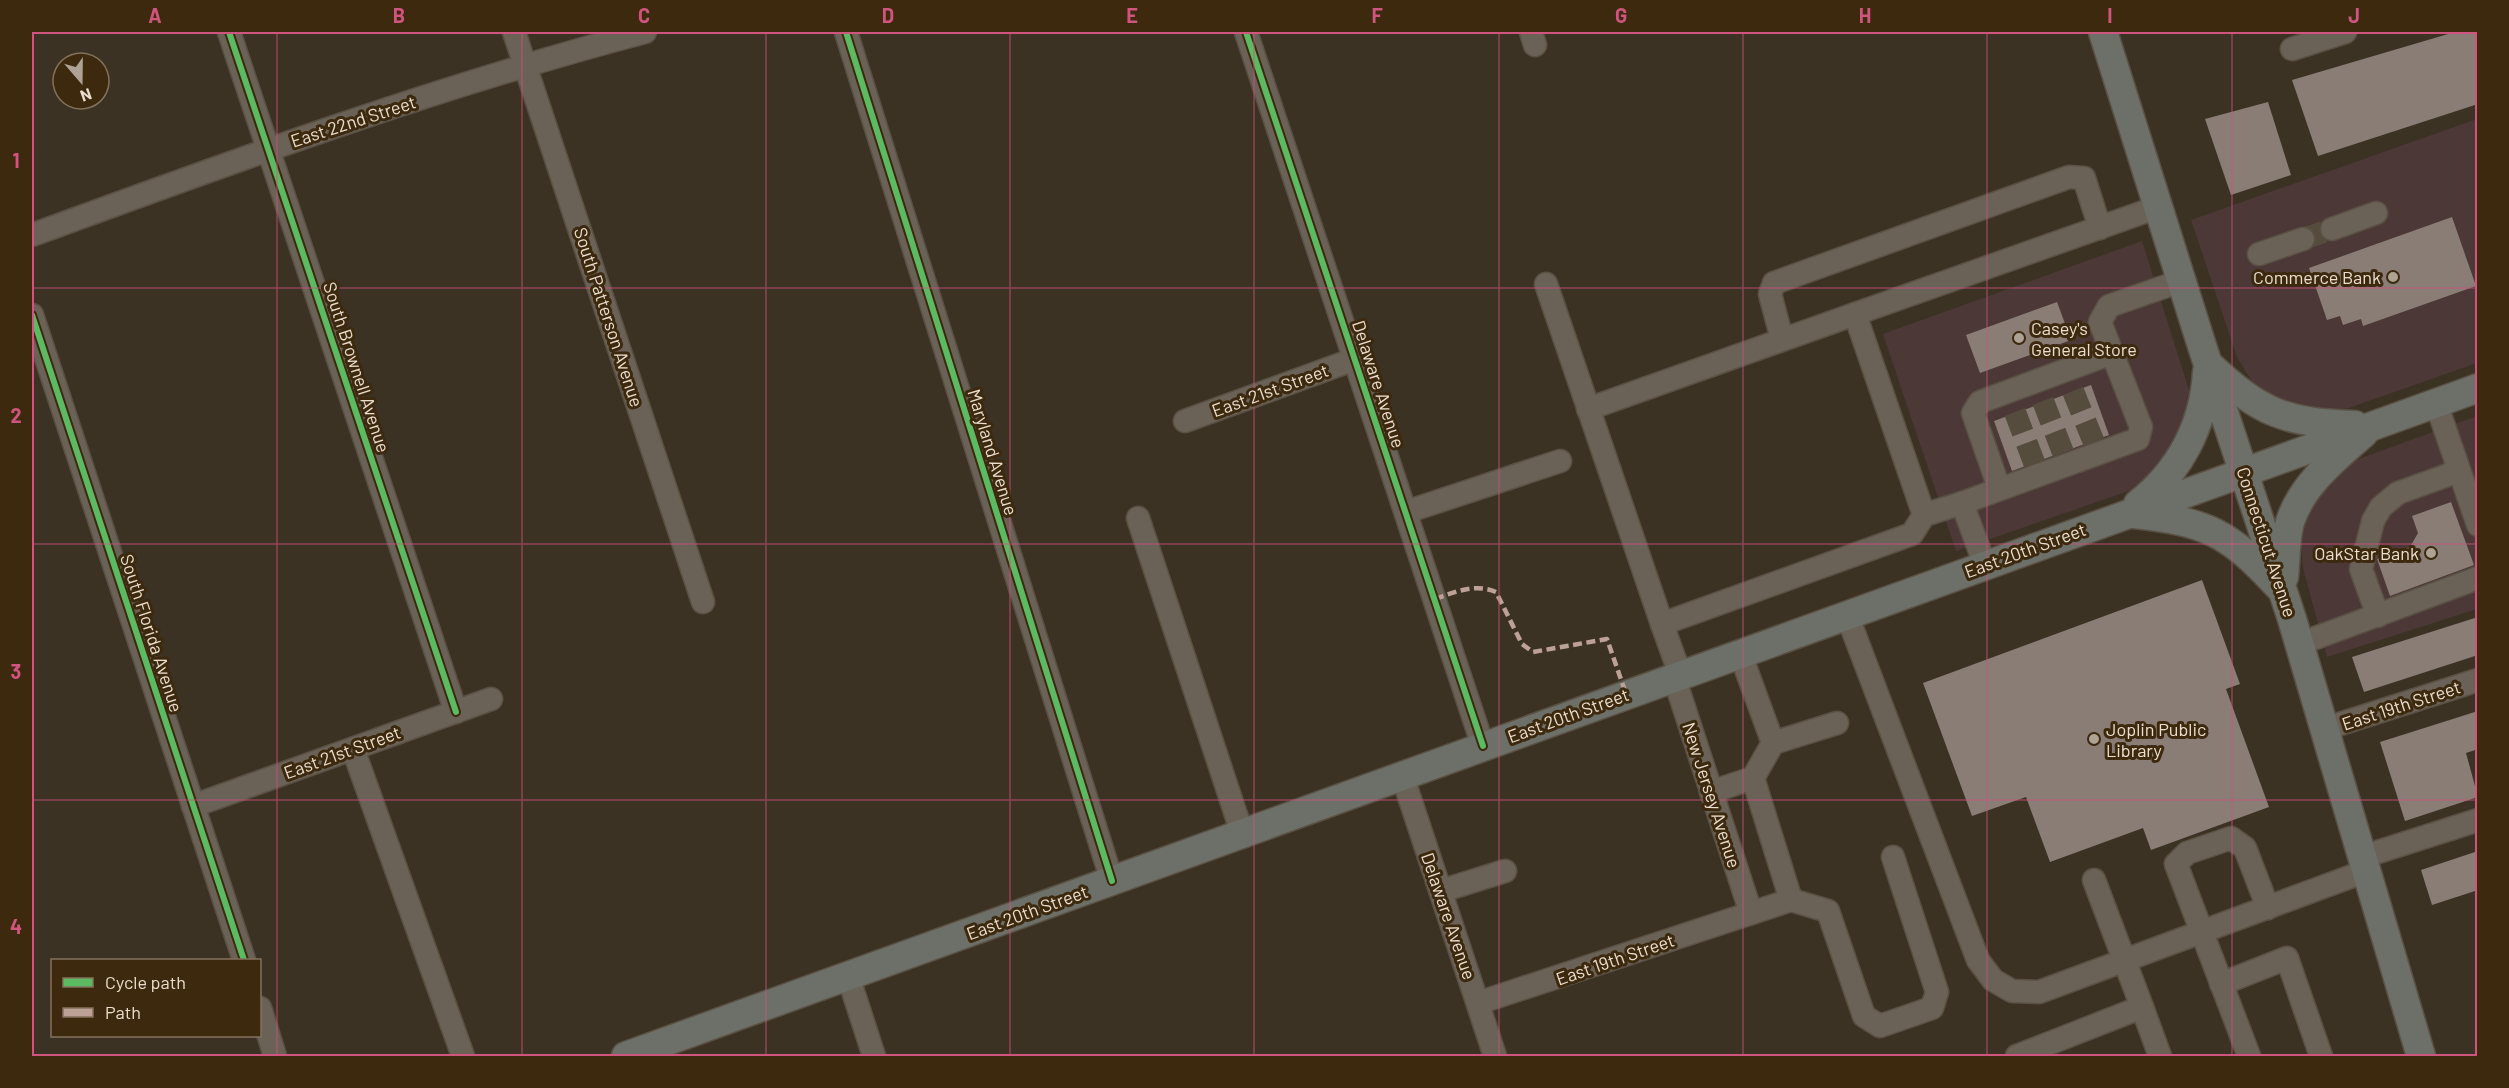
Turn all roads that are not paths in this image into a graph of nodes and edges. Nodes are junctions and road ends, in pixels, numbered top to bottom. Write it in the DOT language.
graph roads {
  1 [pos="229,32"];
  2 [pos="514,32"];
  3 [pos="645,32"];
  4 [pos="846,32"];
  5 [pos="1246,32"];
  6 [pos="2103,32"];
  7 [pos="2345,32"];
  8 [pos="2292,49"];
  9 [pos="524,63"];
  10 [pos="268,149"];
  11 [pos="2158,207"];
  12 [pos="2376,213"];
  13 [pos="2100,228"];
  14 [pos="2332,229"];
  15 [pos="32,235"];
  16 [pos="2303,239"];
  17 [pos="2259,254"];
  18 [pos="2181,281"];
  19 [pos="1546,284"];
  20 [pos="1855,314"];
  21 [pos="32,315"];
  22 [pos="1782,339"];
  23 [pos="2112,354"];
  24 [pos="1355,358"];
  25 [pos="2208,364"];
  26 [pos="2478,388"];
  27 [pos="2436,403"];
  28 [pos="1588,409"];
  29 [pos="1185,421"];
  30 [pos="2372,425"];
  31 [pos="1560,461"];
  32 [pos="2244,470"];
  33 [pos="2459,471"];
  34 [pos="1999,488"];
  35 [pos="1962,502"];
  36 [pos="1406,512"];
  37 [pos="2126,513"];
  38 [pos="1924,515"];
  39 [pos="1138,518"];
  40 [pos="2478,525"];
  41 [pos="1985,565"];
  42 [pos="2478,579"];
  43 [pos="2283,592"];
  44 [pos="703,602"];
  45 [pos="1847,615"];
  46 [pos="2378,616"];
  47 [pos="1662,624"];
  48 [pos="2299,644"];
  49 [pos="1740,653"];
  50 [pos="1677,675"];
  51 [pos="2478,680"];
  52 [pos="492,699"];
  53 [pos="456,712"];
  54 [pos="1837,723"];
  55 [pos="2324,729"];
  56 [pos="1773,742"];
  57 [pos="1483,746"];
  58 [pos="353,749"];
  59 [pos="1402,775"];
  60 [pos="1753,778"];
  61 [pos="1711,792"];
  62 [pos="193,806"];
  63 [pos="2478,820"];
  64 [pos="1242,833"];
  65 [pos="1893,857"];
  66 [pos="2364,864"];
  67 [pos="1505,871"];
  68 [pos="2094,880"];
  69 [pos="1112,881"];
  70 [pos="1441,891"];
  71 [pos="1791,900"];
  72 [pos="2268,908"];
  73 [pos="1751,913"];
  74 [pos="2201,933"];
  75 [pos="244,959"];
  76 [pos="2124,962"];
  77 [pos="848,976"];
  78 [pos="2221,984"];
  79 [pos="1478,1003"];
  80 [pos="2142,1007"];
  81 [pos="261,1011"];
  82 [pos="660,1051"];
  83 [pos="275,1056"];
  84 [pos="463,1056"];
  85 [pos="626,1056"];
  86 [pos="874,1056"];
  87 [pos="1495,1056"];
  88 [pos="2017,1056"];
  89 [pos="2160,1056"];
  90 [pos="2249,1056"];
  91 [pos="2321,1056"];
  92 [pos="2421,1056"];
  1 -- 10 [label="street, South Brownell Avenue"];
  2 -- 9 [label="street, South Patterson Avenue"];
  3 -- 9 [label="street, East 22nd Street"];
  4 -- 69 [label="street, Maryland Avenue"];
  5 -- 24 [label="street, Delaware Avenue"];
  6 -- 11 [label="main road, Connecticut Avenue"];
  7 -- 8 [label="street"];
  9 -- 10 [label="street, East 22nd Street"];
  9 -- 44 [label="street, South Patterson Avenue"];
  10 -- 15 [label="street, East 22nd Street"];
  10 -- 53 [label="street, South Brownell Avenue"];
  11 -- 13 [label="street"];
  11 -- 18 [label="main road, Connecticut Avenue"];
  12 -- 14 [label="street"];
  13 -- 20 [label="street"];
  13 -- 22 [label="street"];
  16 -- 17 [label="street"];
  18 -- 23 [label="street"];
  18 -- 25 [label="main road, Connecticut Avenue"];
  19 -- 28 [label="street, New Jersey Avenue"];
  20 -- 22 [label="street"];
  20 -- 38 [label="street"];
  21 -- 62 [label="street, South Florida Avenue"];
  22 -- 28 [label="street"];
  23 -- 34 [label="street"];
  23 -- 34 [label="street"];
  24 -- 29 [label="street, East 21st Street"];
  24 -- 36 [label="street, Delaware Avenue"];
  25 -- 30 [label="main road"];
  25 -- 32 [label="main road, Connecticut Avenue"];
  25 -- 37 [label="main road"];
  26 -- 27 [label="main road, East 20th Street"];
  27 -- 30 [label="main road, East 20th Street"];
  27 -- 33 [label="street"];
  28 -- 47 [label="street, New Jersey Avenue"];
  30 -- 32 [label="main road, East 20th Street"];
  30 -- 43 [label="main road"];
  31 -- 36 [label="street"];
  32 -- 37 [label="main road, East 20th Street"];
  32 -- 43 [label="main road, Connecticut Avenue"];
  33 -- 40 [label="street"];
  33 -- 46 [label="street"];
  34 -- 35 [label="street"];
  35 -- 38 [label="street"];
  35 -- 41 [label="street"];
  36 -- 57 [label="street, Delaware Avenue"];
  37 -- 41 [label="main road, East 20th Street"];
  37 -- 43 [label="main road"];
  38 -- 47 [label="street"];
  39 -- 64 [label="street"];
  41 -- 45 [label="main road, East 20th Street"];
  42 -- 46 [label="street"];
  43 -- 48 [label="main road, Connecticut Avenue"];
  45 -- 49 [label="main road, East 20th Street"];
  45 -- 76 [label="street"];
  46 -- 48 [label="street"];
  47 -- 50 [label="street, New Jersey Avenue"];
  48 -- 55 [label="main road, Connecticut Avenue"];
  49 -- 50 [label="main road, East 20th Street"];
  49 -- 56 [label="street"];
  50 -- 57 [label="main road, East 20th Street"];
  50 -- 61 [label="street, New Jersey Avenue"];
  51 -- 55 [label="street, East 19th Street"];
  52 -- 53 [label="street, East 21st Street"];
  53 -- 58 [label="street, East 21st Street"];
  54 -- 56 [label="street"];
  55 -- 66 [label="main road, Connecticut Avenue"];
  56 -- 60 [label="street"];
  57 -- 59 [label="main road, East 20th Street"];
  58 -- 62 [label="street, East 21st Street"];
  58 -- 84 [label="street"];
  59 -- 64 [label="main road, East 20th Street"];
  59 -- 70 [label="street, Delaware Avenue"];
  60 -- 61 [label="street"];
  60 -- 71 [label="street"];
  61 -- 73 [label="street, New Jersey Avenue"];
  62 -- 75 [label="street, South Florida Avenue"];
  63 -- 66 [label="street"];
  64 -- 69 [label="main road, East 20th Street"];
  65 -- 71 [label="street"];
  66 -- 72 [label="street"];
  66 -- 92 [label="main road, Connecticut Avenue"];
  67 -- 70 [label="street"];
  68 -- 76 [label="street"];
  69 -- 77 [label="main road, East 20th Street"];
  70 -- 79 [label="street, Delaware Avenue"];
  71 -- 73 [label="street, East 19th Street"];
  72 -- 74 [label="street"];
  72 -- 74 [label="street"];
  73 -- 79 [label="street, East 19th Street"];
  74 -- 76 [label="street"];
  74 -- 78 [label="street"];
  76 -- 80 [label="street"];
  77 -- 82 [label="main road, East 20th Street"];
  77 -- 86 [label="street"];
  78 -- 90 [label="street"];
  78 -- 91 [label="street"];
  79 -- 87 [label="street, Delaware Avenue"];
  80 -- 88 [label="street"];
  80 -- 89 [label="street"];
  81 -- 83 [label="street"];
  82 -- 85 [label="main road, East 20th Street"];
}
